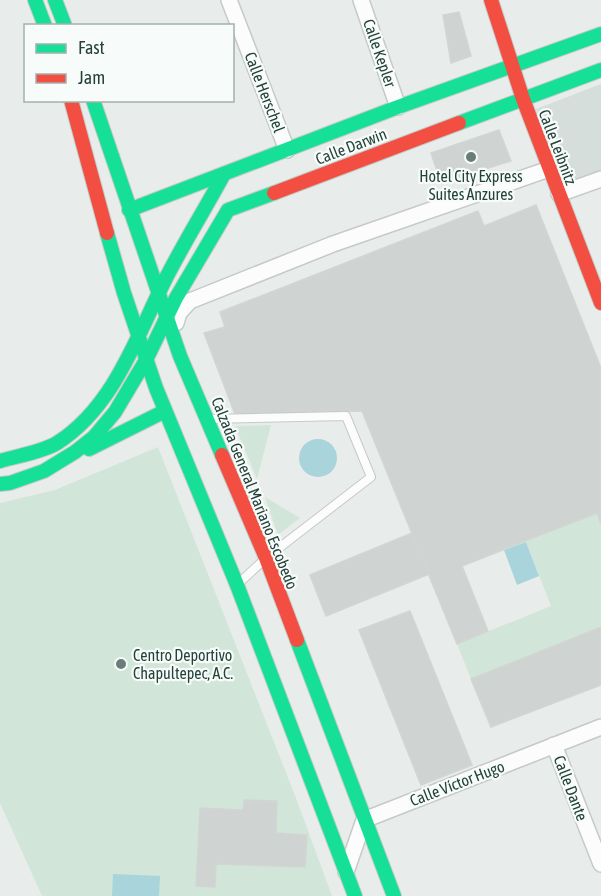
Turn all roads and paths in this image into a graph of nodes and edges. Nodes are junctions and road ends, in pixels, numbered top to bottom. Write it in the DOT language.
graph roads {
  1 [pos="35,0"];
  2 [pos="55,0"];
  3 [pos="229,0"];
  4 [pos="362,0"];
  5 [pos="491,0"];
  6 [pos="44,24"];
  7 [pos="64,24"];
  8 [pos="601,34"];
  9 [pos="511,66"];
  10 [pos="601,70"];
  11 [pos="523,99"];
  12 [pos="72,102"];
  13 [pos="94,102"];
  14 [pos="398,107"];
  15 [pos="287,150"];
  16 [pos="549,169"];
  17 [pos="224,174"];
  18 [pos="601,179"];
  19 [pos="559,194"];
  20 [pos="129,210"];
  21 [pos="158,294"];
  22 [pos="601,303"];
  23 [pos="166,317"];
  24 [pos="172,334"];
  25 [pos="138,335"];
  26 [pos="146,360"];
  27 [pos="165,411"];
  28 [pos="208,419"];
  29 [pos="1,458"];
  30 [pos="44,471"];
  31 [pos="5,483"];
  32 [pos="266,558"];
  33 [pos="237,585"];
  34 [pos="601,727"];
  35 [pos="554,745"];
  36 [pos="364,819"];
  37 [pos="601,864"];
  38 [pos="346,872"];
  39 [pos="355,896"];
  40 [pos="393,896"];
  1 -- 6 [label="street"];
  2 -- 7 [label="street"];
  3 -- 15 [label="street, Calle Herschel"];
  4 -- 14 [label="street, Calle Kepler"];
  5 -- 9 [label="street, Calle Leibnitz"];
  8 -- 9 [label="street, Calle Darwin"];
  9 -- 11 [label="street, Calle Leibnitz"];
  9 -- 14 [label="street, Calle Darwin"];
  10 -- 11 [label="street, Calle Darwin"];
  11 -- 16 [label="street, Calle Leibnitz"];
  11 -- 23 [label="street, Calle Darwin"];
  12 -- 25 [label="street"];
  13 -- 20 [label="street, Calzada General Mariano Escobedo"];
  14 -- 15 [label="street, Calle Darwin"];
  15 -- 17 [label="street, Calle Darwin"];
  16 -- 19 [label="street, Calle Leibnitz"];
  16 -- 24 [label="street"];
  17 -- 20 [label="street, Calle Darwin"];
  17 -- 21 [label="street"];
  18 -- 19 [label="street"];
  19 -- 22 [label="street, Calle Leibnitz"];
  20 -- 21 [label="street, Calzada General Mariano Escobedo"];
  21 -- 23 [label="street, Calzada General Mariano Escobedo"];
  21 -- 25 [label="street"];
  23 -- 24 [label="street, Calzada General Mariano Escobedo"];
  23 -- 26 [label="street, Calle Darwin"];
  24 -- 28 [label="street, Calzada General Mariano Escobedo"];
  25 -- 26 [label="street"];
  25 -- 29 [label="street"];
  26 -- 27 [label="street"];
  26 -- 30 [label="street, Calle Darwin"];
  27 -- 30 [label="street"];
  27 -- 33 [label="street"];
  28 -- 32 [label="street, Calzada General Mariano Escobedo"];
  28 -- 32 [label="lane"];
  29 -- 31 [label="street"];
  30 -- 31 [label="street"];
  32 -- 33 [label="lane"];
  32 -- 36 [label="street, Calzada General Mariano Escobedo"];
  33 -- 38 [label="street"];
  34 -- 35 [label="street, Calle Víctor Hugo"];
  35 -- 36 [label="street, Calle Víctor Hugo"];
  35 -- 37 [label="street, Calle Dante"];
  36 -- 38 [label="street"];
  36 -- 40 [label="street, Calzada General Mariano Escobedo"];
  38 -- 39 [label="street"];
}
